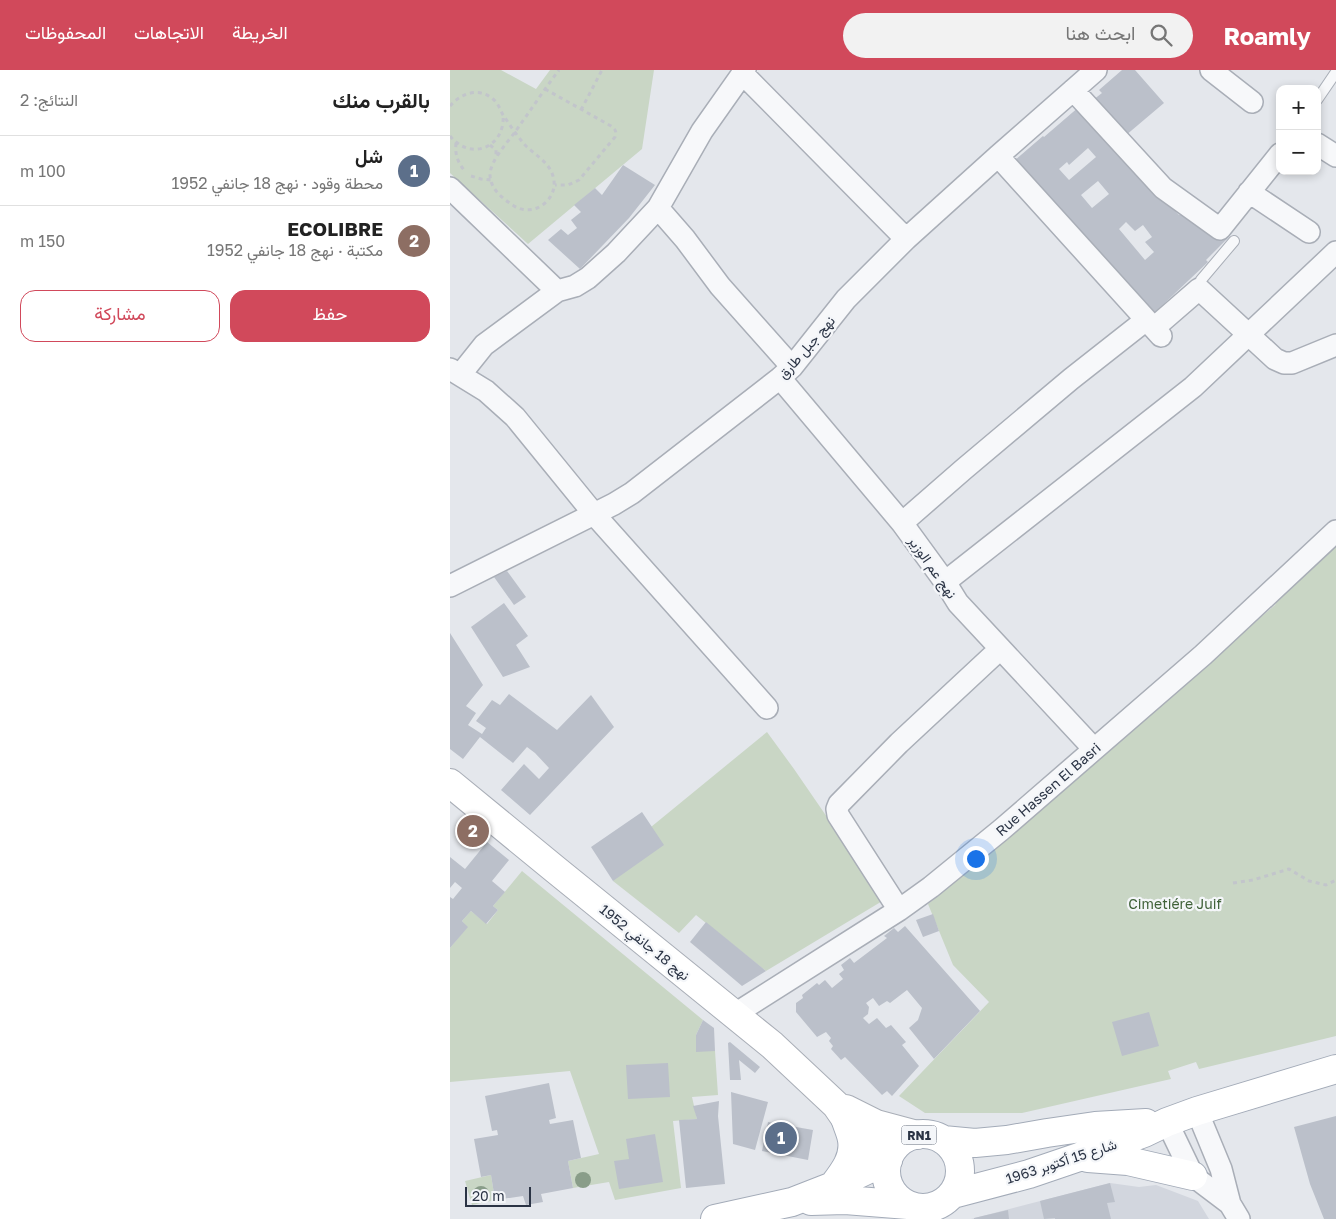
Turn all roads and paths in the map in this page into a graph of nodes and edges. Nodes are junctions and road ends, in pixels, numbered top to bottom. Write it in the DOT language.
graph roads {
  1 [pos="559,70"];
  2 [pos="602,70"];
  3 [pos="1096,70"];
  4 [pos="1211,70"];
  5 [pos="744,72"];
  6 [pos="1336,72"];
  7 [pos="545,89"];
  8 [pos="1073,90"];
  9 [pos="1321,94"];
  10 [pos="1252,102"];
  11 [pos="450,106"];
  12 [pos="581,110"];
  13 [pos="502,113"];
  14 [pos="515,132"];
  15 [pos="450,136"];
  16 [pos="456,143"];
  17 [pos="490,145"];
  18 [pos="1321,147"];
  19 [pos="998,156"];
  20 [pos="1336,156"];
  21 [pos="496,158"];
  22 [pos="1276,159"];
  23 [pos="491,180"];
  24 [pos="555,185"];
  25 [pos="450,188"];
  26 [pos="1249,192"];
  27 [pos="658,208"];
  28 [pos="1309,232"];
  29 [pos="906,239"];
  30 [pos="1234,241"];
  31 [pos="1336,252"];
  32 [pos="1199,289"];
  33 [pos="557,290"];
  34 [pos="1154,328"];
  35 [pos="1248,334"];
  36 [pos="1336,345"];
  37 [pos="455,372"];
  38 [pos="786,372"];
  39 [pos="594,514"];
  40 [pos="902,523"];
  41 [pos="1336,531"];
  42 [pos="945,582"];
  43 [pos="450,586"];
  44 [pos="1000,649"];
  45 [pos="767,708"];
  46 [pos="1094,749"];
  47 [pos="450,783"];
  48 [pos="1336,880"];
  49 [pos="1233,883"];
  50 [pos="899,910"];
  51 [pos="735,1014"];
  52 [pos="1336,1069"];
  53 [pos="840,1111"];
  54 [pos="1197,1111"];
  55 [pos="1167,1122"];
  56 [pos="917,1135"];
  57 [pos="943,1140"];
  58 [pos="1079,1158"];
  59 [pos="888,1160"];
  60 [pos="1193,1176"];
  61 [pos="832,1186"];
  62 [pos="953,1194"];
  63 [pos="792,1202"];
  64 [pos="908,1205"];
  65 [pos="1235,1212"];
  66 [pos="715,1219"];
  1 -- 7 [label="path"];
  2 -- 12 [label="path"];
  3 -- 8 [label="street, نهج جبل طارق"];
  4 -- 10 [label="street"];
  5 -- 27 [label="street"];
  5 -- 29 [label="street"];
  6 -- 9 [label="lane"];
  7 -- 12 [label="path"];
  7 -- 14 [label="path"];
  8 -- 19 [label="street, نهج جبل طارق"];
  8 -- 26 [label="street"];
  11 -- 13 [label="path"];
  12 -- 24 [label="path"];
  13 -- 14 [label="path"];
  13 -- 17 [label="path"];
  14 -- 21 [label="path"];
  14 -- 24 [label="path"];
  15 -- 16 [label="path"];
  16 -- 17 [label="path"];
  16 -- 23 [label="path"];
  17 -- 21 [label="path"];
  18 -- 20 [label="street"];
  19 -- 29 [label="street, نهج جبل طارق"];
  19 -- 34 [label="street"];
  21 -- 23 [label="path"];
  22 -- 26 [label="street"];
  23 -- 24 [label="path"];
  25 -- 33 [label="street"];
  26 -- 28 [label="street"];
  27 -- 33 [label="street"];
  27 -- 38 [label="street, نهج عم الوزير"];
  29 -- 38 [label="street, نهج جبل طارق"];
  30 -- 32 [label="lane"];
  31 -- 35 [label="street"];
  32 -- 34 [label="street"];
  32 -- 35 [label="street"];
  33 -- 37 [label="street"];
  34 -- 40 [label="street"];
  35 -- 36 [label="street"];
  35 -- 42 [label="street"];
  37 -- 39 [label="street"];
  38 -- 39 [label="street, نهج جبل طارق"];
  38 -- 40 [label="street, نهج عم الوزير"];
  39 -- 43 [label="street, نهج جبل طارق"];
  39 -- 45 [label="street"];
  40 -- 42 [label="street, نهج عم الوزير"];
  41 -- 46 [label="street, Rue Hassen El Basri"];
  42 -- 44 [label="street, نهج عم الوزير"];
  44 -- 46 [label="street, نهج عم الوزير"];
  44 -- 50 [label="street"];
  46 -- 50 [label="street, Rue Hassen El Basri"];
  47 -- 51 [label="main road, نهج 18 جانفي 1952"];
  48 -- 49 [label="path"];
  50 -- 51 [label="street, Rue Hassen El Basri"];
  51 -- 53 [label="main road, نهج 18 جانفي 1952"];
  52 -- 54 [label="main road, شارع 15 أكتوبر 1963 / RN1"];
  53 -- 56 [label="main road"];
  53 -- 59 [label="main road"];
  53 -- 61 [label="main road"];
  54 -- 55 [label="main road, شارع 15 أكتوبر 1963 / RN1"];
  54 -- 65 [label="street"];
  55 -- 57 [label="main road, شارع 15 أكتوبر 1963 / RN1"];
  55 -- 58 [label="main road, شارع 15 أكتوبر 1963 / RN1"];
  55 -- 60 [label="street"];
  56 -- 57 [label="main road, RN1"];
  56 -- 59 [label="main road, RN1"];
  57 -- 62 [label="main road, RN1"];
  58 -- 60 [label="main road"];
  58 -- 62 [label="main road, شارع 15 أكتوبر 1963 / RN1"];
  59 -- 61 [label="main road, RN1"];
  59 -- 64 [label="main road, RN1"];
  60 -- 65 [label="street"];
  61 -- 63 [label="main road, RN1"];
  62 -- 64 [label="main road, RN1"];
  63 -- 64 [label="main road, RN1"];
  63 -- 66 [label="main road, RN1"];
}
